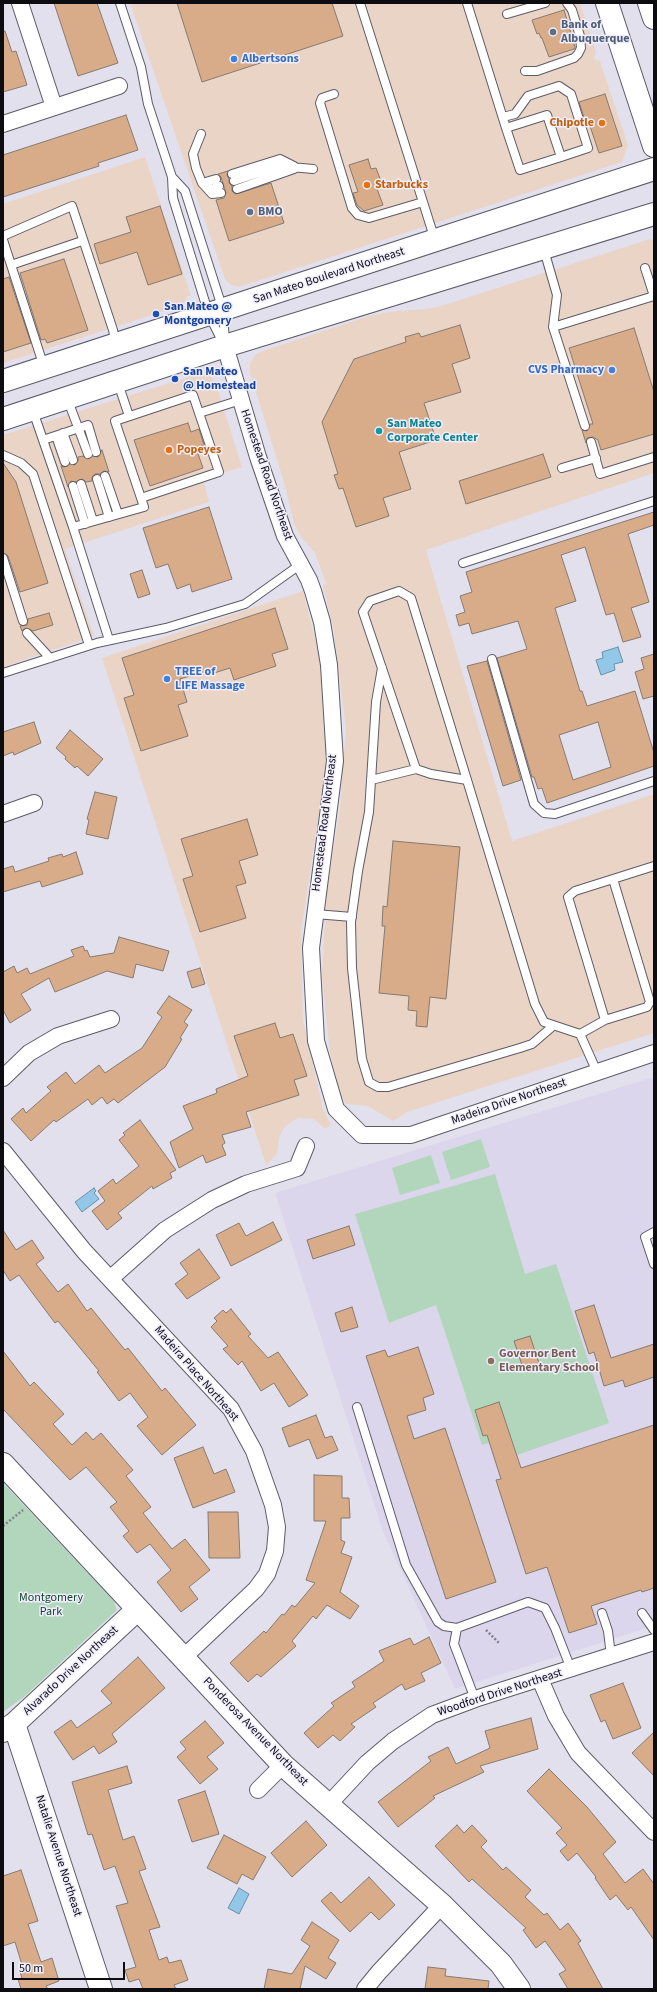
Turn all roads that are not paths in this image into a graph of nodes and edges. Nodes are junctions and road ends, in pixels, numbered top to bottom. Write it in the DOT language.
graph roads {
  1 [pos="20,3"];
  2 [pos="120,3"];
  3 [pos="360,3"];
  4 [pos="467,3"];
  5 [pos="546,3"];
  6 [pos="567,3"];
  7 [pos="607,3"];
  8 [pos="649,3"];
  9 [pos="507,14"];
  10 [pos="654,18"];
  11 [pos="525,71"];
  12 [pos="119,86"];
  13 [pos="334,94"];
  14 [pos="54,107"];
  15 [pos="503,117"];
  16 [pos="3,124"];
  17 [pos="506,128"];
  18 [pos="201,134"];
  19 [pos="654,146"];
  20 [pos="561,157"];
  21 [pos="313,168"];
  22 [pos="654,169"];
  23 [pos="172,177"];
  24 [pos="235,181"];
  25 [pos="219,186"];
  26 [pos="423,202"];
  27 [pos="654,214"];
  28 [pos="3,236"];
  29 [pos="3,240"];
  30 [pos="82,240"];
  31 [pos="436,241"];
  32 [pos="543,248"];
  33 [pos="11,265"];
  34 [pos="645,268"];
  35 [pos="654,296"];
  36 [pos="216,312"];
  37 [pos="554,327"];
  38 [pos="116,345"];
  39 [pos="225,346"];
  40 [pos="44,368"];
  41 [pos="3,381"];
  42 [pos="117,382"];
  43 [pos="67,398"];
  44 [pos="241,400"];
  45 [pos="33,409"];
  46 [pos="199,413"];
  47 [pos="129,416"];
  48 [pos="3,419"];
  49 [pos="585,426"];
  50 [pos="78,428"];
  51 [pos="60,434"];
  52 [pos="43,440"];
  53 [pos="591,442"];
  54 [pos="96,452"];
  55 [pos="88,454"];
  56 [pos="5,455"];
  57 [pos="654,457"];
  58 [pos="596,458"];
  59 [pos="69,461"];
  60 [pos="562,468"];
  61 [pos="105,476"];
  62 [pos="97,479"];
  63 [pos="77,485"];
  64 [pos="141,498"];
  65 [pos="654,501"];
  66 [pos="118,514"];
  67 [pos="109,517"];
  68 [pos="89,522"];
  69 [pos="73,527"];
  70 [pos="3,558"];
  71 [pos="463,563"];
  72 [pos="300,564"];
  73 [pos="23,621"];
  74 [pos="27,633"];
  75 [pos="109,640"];
  76 [pos="89,645"];
  77 [pos="50,658"];
  78 [pos="492,659"];
  79 [pos="382,667"];
  80 [pos="3,673"];
  81 [pos="416,769"];
  82 [pos="371,780"];
  83 [pos="467,780"];
  84 [pos="654,781"];
  85 [pos="34,803"];
  86 [pos="3,814"];
  87 [pos="654,866"];
  88 [pos="613,879"];
  89 [pos="315,914"];
  90 [pos="352,917"];
  91 [pos="111,1019"];
  92 [pos="605,1020"];
  93 [pos="553,1026"];
  94 [pos="580,1034"];
  95 [pos="654,1053"];
  96 [pos="597,1072"];
  97 [pos="3,1078"];
  98 [pos="362,1135"];
  99 [pos="306,1146"];
  100 [pos="3,1151"];
  101 [pos="654,1232"];
  102 [pos="654,1264"];
  103 [pos="110,1279"];
  104 [pos="357,1407"];
  105 [pos="3,1464"];
  106 [pos="138,1609"];
  107 [pos="602,1613"];
  108 [pos="642,1613"];
  109 [pos="457,1628"];
  110 [pos="654,1630"];
  111 [pos="654,1642"];
  112 [pos="612,1656"];
  113 [pos="184,1657"];
  114 [pos="571,1669"];
  115 [pos="540,1679"];
  116 [pos="475,1699"];
  117 [pos="9,1727"];
  118 [pos="283,1765"];
  119 [pos="258,1790"];
  120 [pos="328,1805"];
  121 [pos="654,1832"];
  122 [pos="442,1905"];
  123 [pos="101,1989"];
  124 [pos="365,1989"];
  125 [pos="519,1989"];
  1 -- 14 [label="street"];
  2 -- 23 [label="lane"];
  3 -- 26 [label="lane"];
  4 -- 15 [label="lane"];
  5 -- 9 [label="lane"];
  6 -- 11 [label="lane"];
  7 -- 19 [label="main road"];
  8 -- 10 [label="main road"];
  12 -- 14 [label="street"];
  13 -- 26 [label="lane"];
  14 -- 16 [label="street"];
  15 -- 17 [label="lane"];
  15 -- 20 [label="lane"];
  17 -- 20 [label="lane"];
  17 -- 20 [label="lane"];
  18 -- 25 [label="lane"];
  21 -- 24 [label="lane"];
  22 -- 31 [label="main road, San Mateo Boulevard Northeast"];
  23 -- 36 [label="lane"];
  23 -- 36 [label="lane"];
  26 -- 31 [label="lane"];
  27 -- 32 [label="main road"];
  28 -- 30 [label="lane"];
  29 -- 33 [label="lane"];
  30 -- 33 [label="lane"];
  30 -- 38 [label="lane"];
  31 -- 36 [label="main road, San Mateo Boulevard Northeast"];
  32 -- 37 [label="lane"];
  32 -- 39 [label="main road"];
  33 -- 40 [label="lane"];
  34 -- 35 [label="lane"];
  35 -- 37 [label="lane"];
  36 -- 38 [label="main road, San Mateo Boulevard Northeast"];
  36 -- 39 [label="lane"];
  36 -- 39 [label="lane"];
  37 -- 49 [label="lane"];
  38 -- 40 [label="main road, San Mateo Boulevard Northeast"];
  39 -- 42 [label="main road"];
  39 -- 44 [label="street, Homestead Road Northeast"];
  40 -- 41 [label="main road, San Mateo Boulevard Northeast"];
  42 -- 43 [label="main road"];
  42 -- 47 [label="lane"];
  43 -- 45 [label="main road"];
  43 -- 50 [label="lane"];
  44 -- 46 [label="lane"];
  44 -- 72 [label="street, Homestead Road Northeast"];
  45 -- 48 [label="main road"];
  45 -- 52 [label="lane"];
  46 -- 47 [label="lane"];
  46 -- 64 [label="lane"];
  47 -- 64 [label="lane"];
  50 -- 51 [label="lane"];
  50 -- 54 [label="lane"];
  50 -- 55 [label="lane"];
  51 -- 52 [label="lane"];
  51 -- 59 [label="lane"];
  52 -- 69 [label="lane"];
  53 -- 58 [label="lane"];
  56 -- 76 [label="lane"];
  57 -- 58 [label="lane"];
  58 -- 60 [label="lane"];
  61 -- 66 [label="lane"];
  62 -- 67 [label="lane"];
  63 -- 68 [label="lane"];
  64 -- 66 [label="lane"];
  65 -- 71 [label="lane"];
  66 -- 67 [label="lane"];
  67 -- 68 [label="lane"];
  68 -- 69 [label="lane"];
  69 -- 75 [label="lane"];
  70 -- 73 [label="lane"];
  72 -- 75 [label="lane"];
  72 -- 89 [label="street, Homestead Road Northeast"];
  74 -- 77 [label="lane"];
  75 -- 76 [label="lane"];
  76 -- 77 [label="lane"];
  77 -- 80 [label="lane"];
  78 -- 84 [label="lane"];
  79 -- 81 [label="lane"];
  79 -- 82 [label="lane"];
  79 -- 83 [label="lane"];
  81 -- 82 [label="lane"];
  81 -- 83 [label="lane"];
  82 -- 90 [label="lane"];
  83 -- 93 [label="lane"];
  85 -- 86 [label="street"];
  87 -- 88 [label="lane"];
  88 -- 92 [label="lane"];
  88 -- 92 [label="lane"];
  89 -- 90 [label="lane"];
  89 -- 98 [label="street, Homestead Road Northeast"];
  90 -- 93 [label="lane"];
  91 -- 97 [label="street"];
  92 -- 94 [label="lane"];
  93 -- 94 [label="lane"];
  94 -- 96 [label="lane"];
  95 -- 96 [label="street, Madeira Drive Northeast"];
  96 -- 98 [label="street, Madeira Drive Northeast"];
  99 -- 103 [label="street"];
  100 -- 103 [label="street, Madeira Place Northeast"];
  101 -- 102 [label="lane"];
  103 -- 113 [label="street, Madeira Place Northeast"];
  104 -- 109 [label="lane"];
  105 -- 106 [label="main road, Ponderosa Avenue Northeast"];
  106 -- 113 [label="main road, Ponderosa Avenue Northeast"];
  106 -- 117 [label="main road, Alvarado Drive Northeast"];
  107 -- 112 [label="lane"];
  108 -- 110 [label="lane"];
  109 -- 114 [label="lane"];
  109 -- 116 [label="lane"];
  111 -- 112 [label="street, Woodford Drive Northeast"];
  112 -- 114 [label="street, Woodford Drive Northeast"];
  113 -- 118 [label="main road, Ponderosa Avenue Northeast"];
  114 -- 115 [label="street, Woodford Drive Northeast"];
  115 -- 116 [label="street, Woodford Drive Northeast"];
  115 -- 121 [label="street"];
  116 -- 120 [label="street, Woodford Drive Northeast"];
  117 -- 123 [label="main road, Natalie Avenue Northeast"];
  118 -- 119 [label="street"];
  118 -- 120 [label="main road, Ponderosa Avenue Northeast"];
  120 -- 122 [label="main road, Ponderosa Avenue Northeast"];
  122 -- 124 [label="street"];
  122 -- 125 [label="main road, Ponderosa Avenue Northeast"];
}
